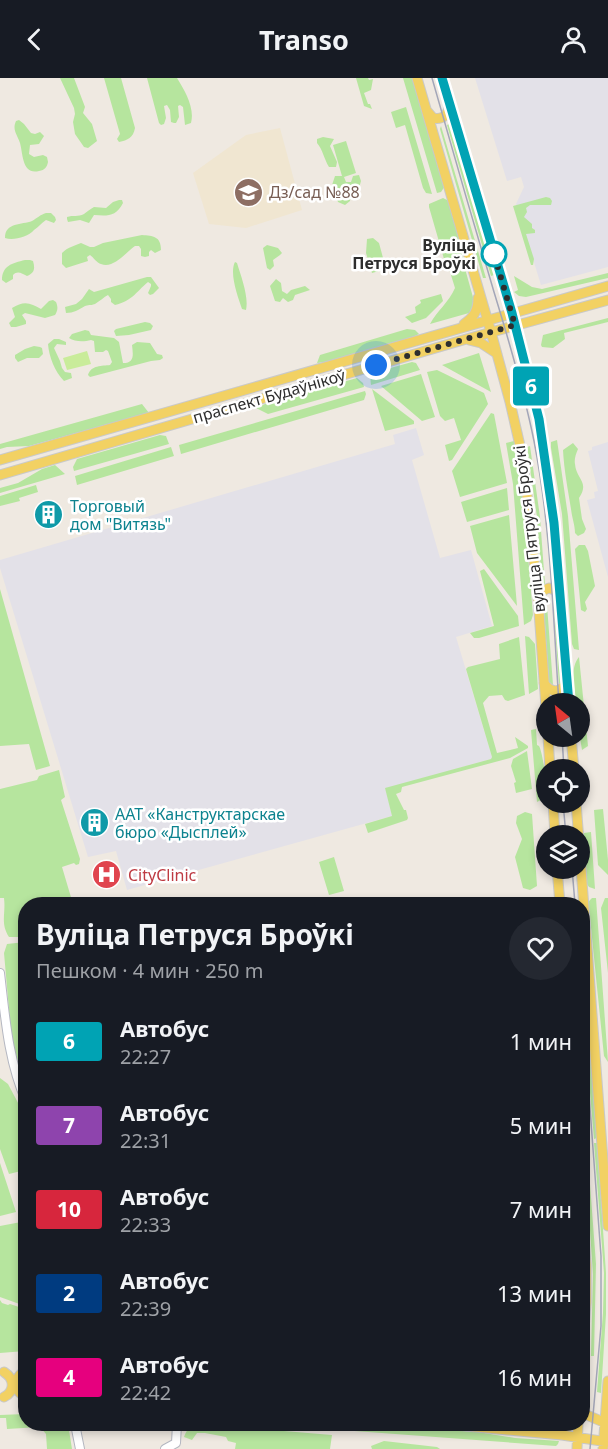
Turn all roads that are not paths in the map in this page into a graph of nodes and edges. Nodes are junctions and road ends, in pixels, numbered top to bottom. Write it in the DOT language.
graph roads {
  1 [pos="417,78"];
  2 [pos="442,78"];
  3 [pos="449,105"];
  4 [pos="426,111"];
  5 [pos="456,130"];
  6 [pos="434,135"];
  7 [pos="502,281"];
  8 [pos="608,286"];
  9 [pos="478,290"];
  10 [pos="608,300"];
  11 [pos="529,308"];
  12 [pos="512,313"];
  13 [pos="487,320"];
  14 [pos="534,320"];
  15 [pos="515,325"];
  16 [pos="457,328"];
  17 [pos="491,332"];
  18 [pos="463,340"];
  19 [pos="520,343"];
  20 [pos="496,353"];
  21 [pos="356,358"];
  22 [pos="360,370"];
  23 [pos="232,394"];
  24 [pos="235,406"];
  25 [pos="166,413"];
  26 [pos="169,425"];
  27 [pos="61,443"];
  28 [pos="64,456"];
  29 [pos="0,460"];
  30 [pos="0,475"];
  31 [pos="560,596"];
  32 [pos="538,598"];
  33 [pos="567,681"];
  34 [pos="544,683"];
  35 [pos="545,693"];
  36 [pos="568,693"];
  37 [pos="577,813"];
  38 [pos="558,879"];
  39 [pos="559,897"];
  40 [pos="582,897"];
  41 [pos="0,973"];
  42 [pos="590,1013"];
  43 [pos="18,1082"];
  44 [pos="608,1226"];
  45 [pos="2,1372"];
  46 [pos="18,1372"];
  47 [pos="608,1381"];
  48 [pos="18,1396"];
  49 [pos="2,1397"];
  50 [pos="590,1416"];
  51 [pos="607,1423"];
  52 [pos="76,1431"];
  53 [pos="177,1431"];
  54 [pos="517,1431"];
  55 [pos="578,1431"];
  56 [pos="578,1437"];
  57 [pos="605,1444"];
  58 [pos="80,1449"];
  59 [pos="165,1449"];
  60 [pos="577,1449"];
  1 -- 4 [label="main road, вуліца Пятруся Броўкі"];
  2 -- 3 [label="main road, вуліца Пятруся Броўкі"];
  3 -- 4 [label="main road"];
  3 -- 5 [label="main road, вуліца Пятруся Броўкі"];
  4 -- 6 [label="main road, вуліца Пятруся Броўкі"];
  5 -- 6 [label="main road"];
  5 -- 7 [label="main road, вуліца Пятруся Броўкі"];
  6 -- 9 [label="main road, вуліца Пятруся Броўкі"];
  7 -- 11 [label="main road"];
  7 -- 12 [label="main road, вуліца Пятруся Броўкі"];
  8 -- 11 [label="main road, праспект Будаўнікоў"];
  9 -- 13 [label="main road, вуліца Пятруся Броўкі"];
  9 -- 16 [label="main road"];
  10 -- 14 [label="main road, праспект Будаўнікоў"];
  11 -- 12 [label="main road, праспект Будаўнікоў"];
  12 -- 13 [label="main road, праспект Будаўнікоў"];
  12 -- 15 [label="main road, вуліца Пятруся Броўкі"];
  13 -- 16 [label="main road, праспект Будаўнікоў"];
  13 -- 17 [label="main road, вуліца Пятруся Броўкі"];
  14 -- 15 [label="main road, праспект Будаўнікоў"];
  14 -- 19 [label="main road"];
  15 -- 17 [label="main road, праспект Будаўнікоў"];
  15 -- 19 [label="main road, вуліца Пятруся Броўкі"];
  16 -- 21 [label="main road, праспект Будаўнікоў"];
  17 -- 18 [label="main road, праспект Будаўнікоў"];
  17 -- 20 [label="main road, вуліца Пятруся Броўкі"];
  18 -- 20 [label="main road"];
  18 -- 22 [label="main road, праспект Будаўнікоў"];
  19 -- 31 [label="main road, вуліца Пятруся Броўкі"];
  20 -- 32 [label="main road, вуліца Пятруся Броўкі"];
  21 -- 22 [label="street"];
  21 -- 23 [label="main road, праспект Будаўнікоў"];
  22 -- 24 [label="main road, праспект Будаўнікоў"];
  23 -- 24 [label="street"];
  23 -- 25 [label="main road, праспект Будаўнікоў"];
  24 -- 26 [label="main road, праспект Будаўнікоў"];
  25 -- 26 [label="street"];
  25 -- 27 [label="main road, праспект Будаўнікоў"];
  26 -- 28 [label="main road, праспект Будаўнікоў"];
  27 -- 28 [label="street"];
  27 -- 29 [label="main road, праспект Будаўнікоў"];
  28 -- 30 [label="main road, праспект Будаўнікоў"];
  31 -- 32 [label="main road"];
  31 -- 33 [label="main road, вуліца Пятруся Броўкі"];
  32 -- 34 [label="main road, вуліца Пятруся Броўкі"];
  33 -- 34 [label="main road"];
  33 -- 36 [label="main road, вуліца Пятруся Броўкі"];
  34 -- 35 [label="main road, вуліца Пятруся Броўкі"];
  37 -- 40 [label="main road"];
  38 -- 39 [label="main road"];
  41 -- 43 [label="street"];
  42 -- 44 [label="main road"];
  45 -- 46 [label="main road"];
  45 -- 49 [label="main road"];
  47 -- 51 [label="main road"];
  48 -- 49 [label="main road"];
  50 -- 51 [label="main road"];
  51 -- 57 [label="main road"];
  52 -- 58 [label="street"];
  53 -- 59 [label="street"];
  54 -- 56 [label="main road"];
  55 -- 56 [label="main road"];
  56 -- 57 [label="main road"];
  56 -- 60 [label="main road"];
}
